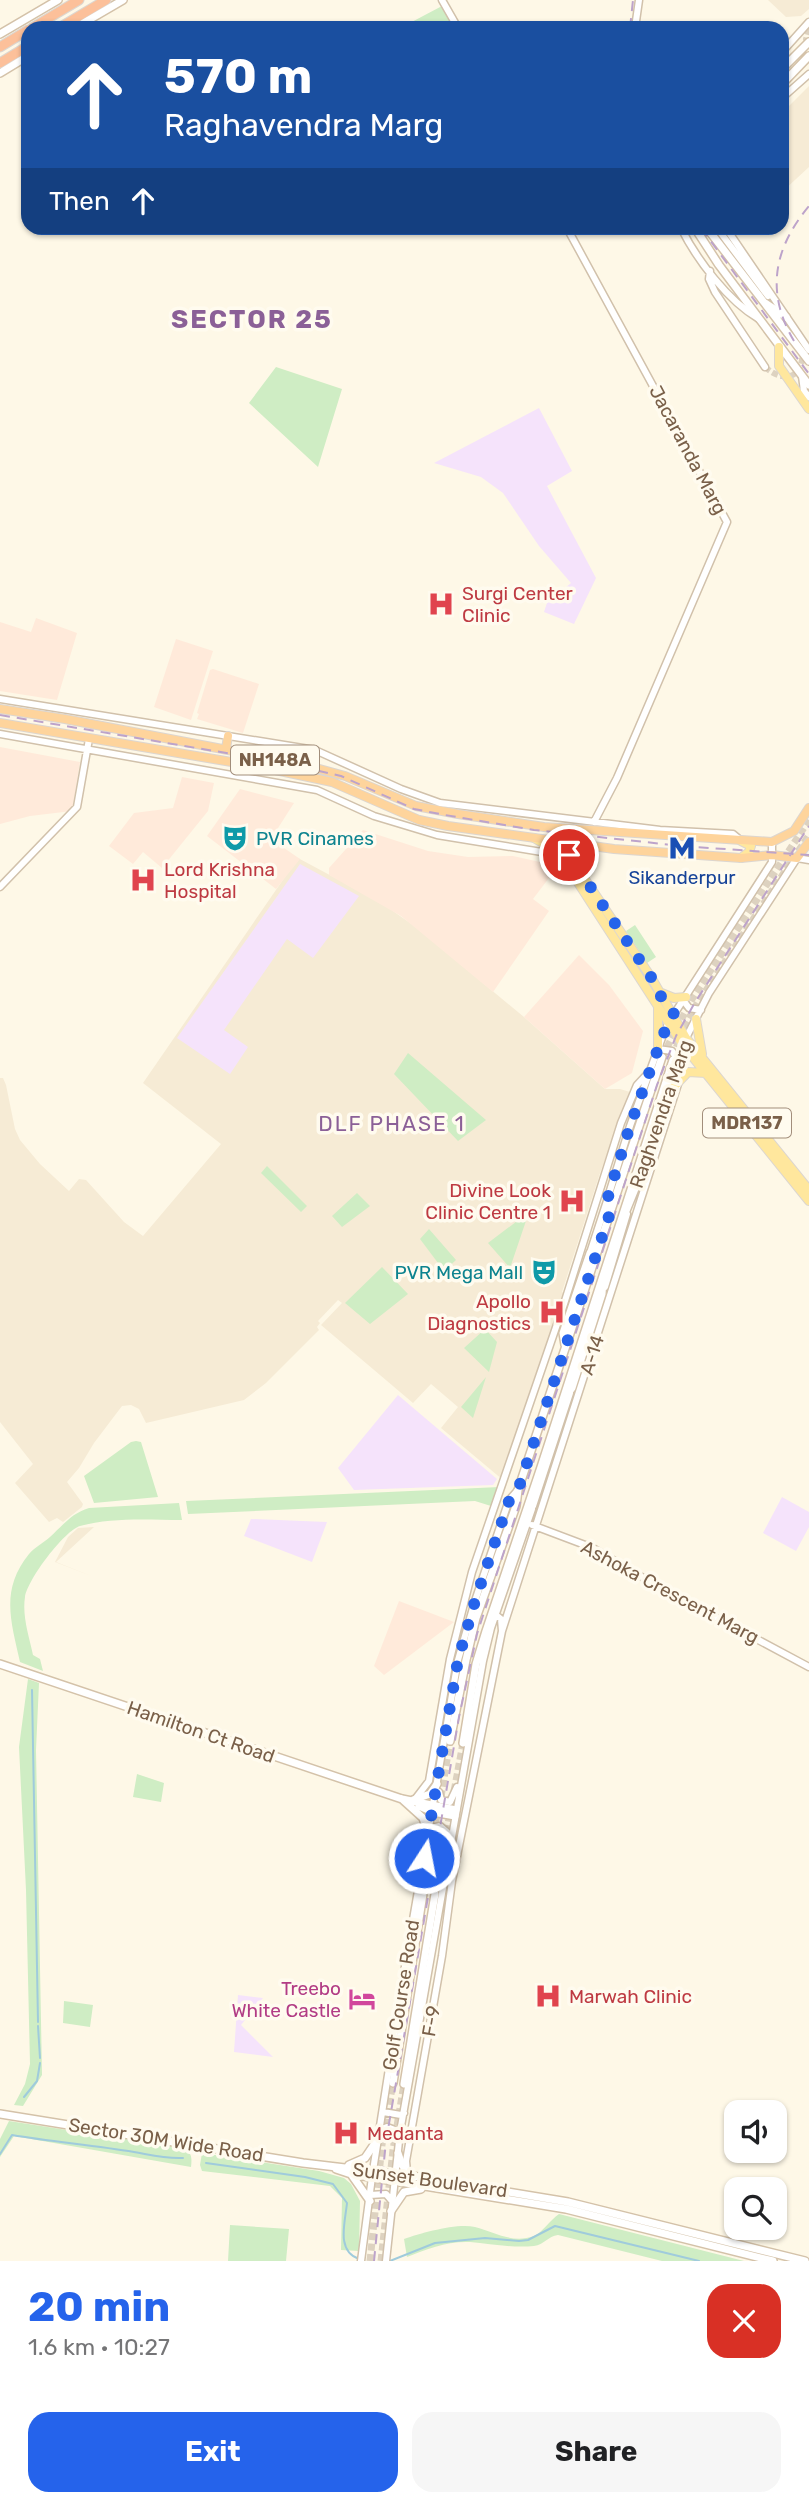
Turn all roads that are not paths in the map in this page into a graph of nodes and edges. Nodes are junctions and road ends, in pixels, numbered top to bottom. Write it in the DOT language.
graph roads {
  1 [pos="58,0"];
  2 [pos="79,0"];
  3 [pos="106,0"];
  4 [pos="123,0"];
  5 [pos="442,0"];
  6 [pos="639,0"];
  7 [pos="22,21"];
  8 [pos="44,21"];
  9 [pos="70,21"];
  10 [pos="87,21"];
  11 [pos="454,21"];
  12 [pos="636,21"];
  13 [pos="21,22"];
  14 [pos="809,22"];
  15 [pos="0,34"];
  16 [pos="21,34"];
  17 [pos="809,42"];
  18 [pos="789,44"];
  19 [pos="0,47"];
  20 [pos="21,50"];
  21 [pos="809,56"];
  22 [pos="21,60"];
  23 [pos="789,62"];
  24 [pos="0,63"];
  25 [pos="0,73"];
  26 [pos="809,74"];
  27 [pos="789,77"];
  28 [pos="789,92"];
  29 [pos="572,235"];
  30 [pos="685,235"];
  31 [pos="700,235"];
  32 [pos="713,235"];
  33 [pos="722,235"];
  34 [pos="731,235"];
  35 [pos="710,271"];
  36 [pos="765,299"];
  37 [pos="786,317"];
  38 [pos="759,319"];
  39 [pos="779,347"];
  40 [pos="809,350"];
  41 [pos="809,361"];
  42 [pos="765,367"];
  43 [pos="801,374"];
  44 [pos="808,384"];
  45 [pos="809,397"];
  46 [pos="809,409"];
  47 [pos="0,699"];
  48 [pos="0,709"];
  49 [pos="0,723"];
  50 [pos="0,734"];
  51 [pos="228,736"];
  52 [pos="89,739"];
  53 [pos="180,740"];
  54 [pos="226,748"];
  55 [pos="87,750"];
  56 [pos="178,752"];
  57 [pos="809,808"];
  58 [pos="598,822"];
  59 [pos="594,832"];
  60 [pos="531,837"];
  61 [pos="741,841"];
  62 [pos="572,842"];
  63 [pos="772,842"];
  64 [pos="809,842"];
  65 [pos="556,854"];
  66 [pos="803,854"];
  67 [pos="772,855"];
  68 [pos="741,858"];
  69 [pos="809,860"];
  70 [pos="0,887"];
  71 [pos="659,992"];
  72 [pos="685,999"];
  73 [pos="658,1006"];
  74 [pos="701,1010"];
  75 [pos="672,1018"];
  76 [pos="696,1019"];
  77 [pos="684,1042"];
  78 [pos="660,1053"];
  79 [pos="676,1061"];
  80 [pos="705,1063"];
  81 [pos="652,1069"];
  82 [pos="706,1073"];
  83 [pos="680,1079"];
  84 [pos="669,1092"];
  85 [pos="647,1169"];
  86 [pos="809,1190"];
  87 [pos="608,1197"];
  88 [pos="809,1201"];
  89 [pos="629,1209"];
  90 [pos="610,1213"];
  91 [pos="618,1228"];
  92 [pos="598,1246"];
  93 [pos="590,1253"];
  94 [pos="603,1273"];
  95 [pos="602,1294"];
  96 [pos="566,1350"];
  97 [pos="572,1388"];
  98 [pos="562,1402"];
  99 [pos="518,1490"];
  100 [pos="531,1496"];
  101 [pos="532,1509"];
  102 [pos="531,1525"];
  103 [pos="496,1615"];
  104 [pos="502,1631"];
  105 [pos="0,1664"];
  106 [pos="809,1667"];
  107 [pos="450,1741"];
  108 [pos="463,1743"];
  109 [pos="439,1772"];
  110 [pos="462,1777"];
  111 [pos="437,1784"];
  112 [pos="402,1799"];
  113 [pos="415,1801"];
  114 [pos="434,1809"];
  115 [pos="456,1813"];
  116 [pos="428,1839"];
  117 [pos="449,1850"];
  118 [pos="453,1877"];
  119 [pos="424,1894"];
  120 [pos="450,1894"];
  121 [pos="436,1895"];
  122 [pos="439,1905"];
  123 [pos="393,2083"];
  124 [pos="404,2084"];
  125 [pos="383,2112"];
  126 [pos="404,2113"];
  127 [pos="0,2114"];
  128 [pos="400,2132"];
  129 [pos="380,2133"];
  130 [pos="398,2153"];
  131 [pos="331,2167"];
  132 [pos="351,2174"];
  133 [pos="372,2174"];
  134 [pos="409,2174"];
  135 [pos="395,2178"];
  136 [pos="436,2188"];
  137 [pos="370,2198"];
  138 [pos="519,2198"];
  139 [pos="393,2201"];
  140 [pos="391,2211"];
  141 [pos="690,2235"];
  142 [pos="361,2261"];
  143 [pos="386,2261"];
  144 [pos="773,2261"];
  145 [pos="802,2261"];
  1 -- 7 [label="main road"];
  2 -- 8 [label="highway"];
  3 -- 9 [label="highway"];
  4 -- 10 [label="main road"];
  5 -- 11 [label="street"];
  6 -- 12 [label="street"];
  13 -- 15 [label="main road"];
  14 -- 18 [label="street"];
  16 -- 19 [label="highway"];
  17 -- 23 [label="main road"];
  20 -- 24 [label="highway"];
  21 -- 27 [label="main road"];
  22 -- 25 [label="main road"];
  26 -- 28 [label="street"];
  29 -- 58 [label="street, Jacaranda Marg"];
  30 -- 35 [label="street"];
  31 -- 38 [label="main road"];
  32 -- 36 [label="main road"];
  33 -- 36 [label="street"];
  34 -- 37 [label="street"];
  35 -- 38 [label="street"];
  35 -- 42 [label="street"];
  36 -- 37 [label="main road"];
  36 -- 41 [label="main road"];
  37 -- 40 [label="street"];
  38 -- 39 [label="main road"];
  39 -- 43 [label="main road"];
  39 -- 46 [label="main road"];
  43 -- 44 [label="main road"];
  43 -- 45 [label="street"];
  47 -- 51 [label="street"];
  48 -- 53 [label="highway, NH148A"];
  49 -- 52 [label="highway, NH148A"];
  50 -- 55 [label="street"];
  51 -- 54 [label="highway"];
  51 -- 58 [label="street"];
  52 -- 55 [label="street"];
  52 -- 56 [label="highway, NH148A"];
  53 -- 54 [label="highway, NH148A"];
  53 -- 56 [label="highway"];
  54 -- 59 [label="highway, NH148A"];
  55 -- 65 [label="street"];
  55 -- 70 [label="street"];
  56 -- 60 [label="highway, NH148A"];
  57 -- 63 [label="highway"];
  58 -- 59 [label="street"];
  58 -- 61 [label="street"];
  59 -- 61 [label="highway, NH148A"];
  60 -- 62 [label="highway, NH148A"];
  60 -- 65 [label="main road"];
  61 -- 63 [label="highway, NH148A"];
  61 -- 68 [label="main road"];
  62 -- 68 [label="highway, NH148A"];
  62 -- 71 [label="main road"];
  63 -- 67 [label="street, Raghvendra Marg"];
  64 -- 66 [label="highway"];
  65 -- 73 [label="main road"];
  66 -- 67 [label="highway, NH148A"];
  66 -- 69 [label="street"];
  66 -- 74 [label="street, Raghvendra Marg"];
  67 -- 68 [label="highway, NH148A"];
  67 -- 72 [label="street, Raghvendra Marg"];
  71 -- 72 [label="main road"];
  71 -- 75 [label="main road"];
  72 -- 74 [label="street"];
  72 -- 75 [label="street, Raghvendra Marg"];
  73 -- 75 [label="main road"];
  73 -- 78 [label="main road"];
  74 -- 76 [label="street, Raghvendra Marg"];
  75 -- 77 [label="main road, MDR137"];
  75 -- 78 [label="street, Raghvendra Marg"];
  76 -- 77 [label="street, Raghvendra Marg"];
  76 -- 80 [label="main road"];
  77 -- 79 [label="street, Raghvendra Marg"];
  77 -- 80 [label="main road, MDR137"];
  77 -- 82 [label="main road, MDR137"];
  78 -- 79 [label="street"];
  78 -- 81 [label="street, Raghvendra Marg"];
  78 -- 90 [label="main road"];
  79 -- 84 [label="street, Raghvendra Marg"];
  79 -- 91 [label="main road"];
  80 -- 86 [label="main road, MDR137"];
  81 -- 87 [label="street, Raghvendra Marg"];
  81 -- 113 [label="street"];
  82 -- 83 [label="main road"];
  82 -- 88 [label="main road, MDR137"];
  83 -- 84 [label="main road"];
  83 -- 85 [label="street, A-14"];
  84 -- 85 [label="street, Raghvendra Marg"];
  85 -- 89 [label="street, Raghvendra Marg"];
  85 -- 102 [label="street, A-14"];
  87 -- 90 [label="street, Raghvendra Marg"];
  87 -- 93 [label="street"];
  89 -- 91 [label="street, Raghvendra Marg"];
  89 -- 95 [label="street"];
  90 -- 92 [label="main road"];
  91 -- 94 [label="main road"];
  92 -- 93 [label="main road"];
  92 -- 96 [label="main road"];
  93 -- 96 [label="main road"];
  94 -- 95 [label="main road"];
  94 -- 98 [label="main road"];
  95 -- 97 [label="main road"];
  96 -- 99 [label="main road"];
  97 -- 98 [label="main road"];
  97 -- 101 [label="street"];
  98 -- 100 [label="main road"];
  99 -- 107 [label="main road"];
  99 -- 109 [label="street, Golf Course Road"];
  100 -- 101 [label="street, Golf Course Road"];
  100 -- 108 [label="main road"];
  101 -- 102 [label="street, Golf Course Road"];
  102 -- 103 [label="street, Golf Course Road"];
  102 -- 104 [label="street, A-14"];
  102 -- 106 [label="street, Ashoka Crescent Marg"];
  103 -- 104 [label="street"];
  103 -- 110 [label="street, Golf Course Road"];
  104 -- 118 [label="street, A-14"];
  105 -- 112 [label="main road, Hamilton Ct Road"];
  109 -- 110 [label="street"];
  109 -- 111 [label="street, Golf Course Road"];
  110 -- 115 [label="street, Golf Course Road"];
  111 -- 113 [label="main road"];
  111 -- 114 [label="street, Golf Course Road"];
  112 -- 113 [label="main road"];
  112 -- 114 [label="main road, Hamilton Ct Road"];
  112 -- 116 [label="main road"];
  114 -- 115 [label="main road, Hamilton Ct Road"];
  114 -- 116 [label="street, Golf Course Road"];
  115 -- 117 [label="street, Golf Course Road"];
  116 -- 117 [label="street"];
  116 -- 125 [label="street, Golf Course Road"];
  117 -- 118 [label="street"];
  117 -- 122 [label="street, Golf Course Road"];
  118 -- 120 [label="street, F-9"];
  119 -- 123 [label="main road"];
  120 -- 122 [label="street"];
  120 -- 134 [label="street, F-9"];
  121 -- 124 [label="main road"];
  122 -- 126 [label="street, Golf Course Road"];
  125 -- 126 [label="street"];
  125 -- 129 [label="street, Golf Course Road"];
  126 -- 128 [label="street, Golf Course Road"];
  127 -- 131 [label="main road, Sector 30M Wide Road"];
  128 -- 129 [label="street"];
  128 -- 130 [label="street, Golf Course Road"];
  129 -- 131 [label="main road"];
  129 -- 133 [label="street, Golf Course Road"];
  130 -- 134 [label="main road"];
  130 -- 135 [label="street, Golf Course Road"];
  131 -- 132 [label="main road, Sunset Boulevard"];
  131 -- 133 [label="main road, Sunset Boulevard"];
  132 -- 133 [label="main road, Sunset Boulevard"];
  132 -- 137 [label="main road"];
  133 -- 135 [label="main road, Sunset Boulevard"];
  133 -- 137 [label="street, Golf Course Road"];
  134 -- 135 [label="main road, Sunset Boulevard"];
  134 -- 138 [label="main road, Sunset Boulevard"];
  135 -- 136 [label="main road, Sunset Boulevard"];
  135 -- 139 [label="street, Golf Course Road"];
  136 -- 138 [label="main road, Sunset Boulevard"];
  136 -- 140 [label="main road"];
  137 -- 139 [label="street"];
  137 -- 142 [label="street, Golf Course Road"];
  138 -- 141 [label="main road, Sunset Boulevard"];
  139 -- 140 [label="street, Golf Course Road"];
  140 -- 143 [label="street, Golf Course Road"];
  141 -- 144 [label="main road, Sunset Boulevard"];
  141 -- 145 [label="main road, Sunset Boulevard"];
}
